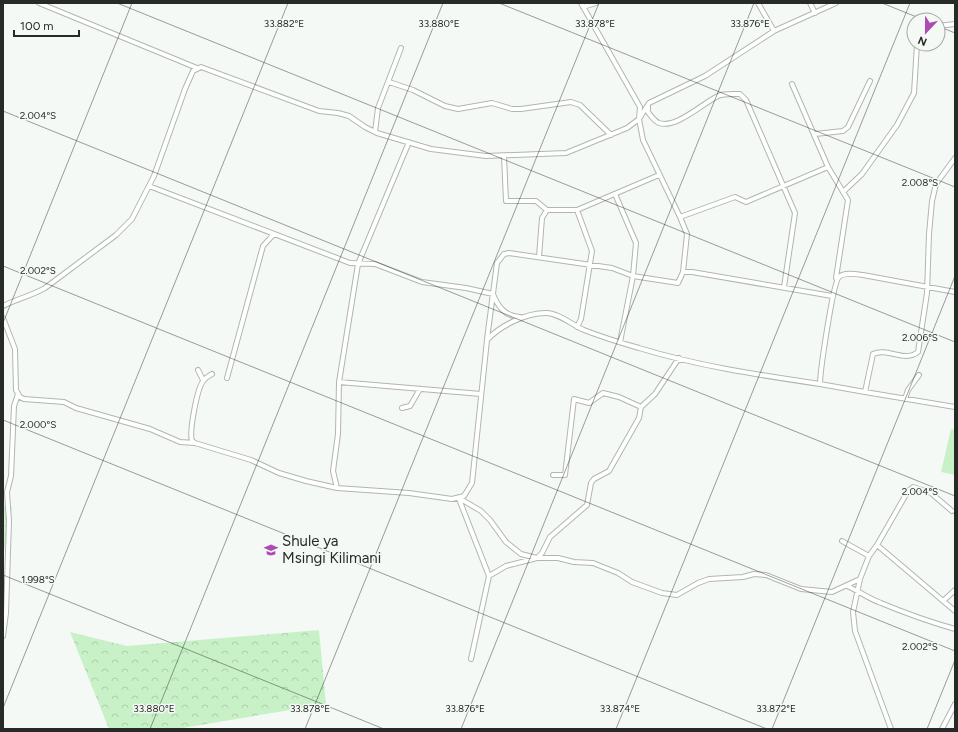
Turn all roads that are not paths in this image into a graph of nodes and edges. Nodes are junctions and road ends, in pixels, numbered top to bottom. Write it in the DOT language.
graph roads {
  1 [pos="39,3"];
  2 [pos="596,3"];
  3 [pos="758,3"];
  4 [pos="810,3"];
  5 [pos="836,3"];
  6 [pos="582,5"];
  7 [pos="815,13"];
  8 [pos="774,31"];
  9 [pos="401,48"];
  10 [pos="917,52"];
  11 [pos="197,68"];
  12 [pos="870,81"];
  13 [pos="389,82"];
  14 [pos="792,84"];
  15 [pos="649,103"];
  16 [pos="639,119"];
  17 [pos="375,132"];
  18 [pos="815,134"];
  19 [pos="611,135"];
  20 [pos="409,142"];
  21 [pos="504,156"];
  22 [pos="955,158"];
  23 [pos="828,167"];
  24 [pos="659,175"];
  25 [pos="149,186"];
  26 [pos="783,187"];
  27 [pos="843,192"];
  28 [pos="615,194"];
  29 [pos="547,210"];
  30 [pos="577,210"];
  31 [pos="680,217"];
  32 [pos="274,234"];
  33 [pos="539,257"];
  34 [pos="358,264"];
  35 [pos="590,265"];
  36 [pos="683,272"];
  37 [pos="633,276"];
  38 [pos="836,281"];
  39 [pos="784,287"];
  40 [pos="927,288"];
  41 [pos="955,292"];
  42 [pos="493,294"];
  43 [pos="832,296"];
  44 [pos="3,306"];
  45 [pos="522,317"];
  46 [pos="3,318"];
  47 [pos="578,327"];
  48 [pos="487,340"];
  49 [pos="620,342"];
  50 [pos="680,358"];
  51 [pos="198,370"];
  52 [pos="212,374"];
  53 [pos="919,375"];
  54 [pos="227,378"];
  55 [pos="203,380"];
  56 [pos="339,382"];
  57 [pos="820,384"];
  58 [pos="418,390"];
  59 [pos="865,392"];
  60 [pos="18,394"];
  61 [pos="481,394"];
  62 [pos="904,399"];
  63 [pos="641,407"];
  64 [pos="955,407"];
  65 [pos="402,408"];
  66 [pos="195,443"];
  67 [pos="553,475"];
  68 [pos="337,488"];
  69 [pos="468,492"];
  70 [pos="459,498"];
  71 [pos="471,504"];
  72 [pos="952,511"];
  73 [pos="842,541"];
  74 [pos="877,545"];
  75 [pos="869,556"];
  76 [pos="537,558"];
  77 [pos="489,576"];
  78 [pos="860,579"];
  79 [pos="847,586"];
  80 [pos="858,590"];
  81 [pos="955,590"];
  82 [pos="943,601"];
  83 [pos="955,611"];
  84 [pos="955,629"];
  85 [pos="3,636"];
  86 [pos="471,659"];
  87 [pos="955,704"];
  88 [pos="891,729"];
  89 [pos="942,729"];
  1 -- 11 [label="street"];
  2 -- 6 [label="street"];
  3 -- 8 [label="street"];
  4 -- 7 [label="street"];
  5 -- 7 [label="street"];
  6 -- 16 [label="street"];
  7 -- 8 [label="street"];
  8 -- 15 [label="street"];
  9 -- 13 [label="street"];
  10 -- 27 [label="street"];
  11 -- 17 [label="street"];
  11 -- 25 [label="street"];
  12 -- 18 [label="street"];
  13 -- 17 [label="street"];
  13 -- 19 [label="street"];
  14 -- 18 [label="street"];
  15 -- 16 [label="street"];
  15 -- 26 [label="street"];
  16 -- 19 [label="street"];
  16 -- 24 [label="street"];
  17 -- 20 [label="street"];
  18 -- 23 [label="street"];
  19 -- 21 [label="street"];
  20 -- 21 [label="street"];
  20 -- 34 [label="street"];
  21 -- 29 [label="street"];
  22 -- 40 [label="street"];
  23 -- 26 [label="street"];
  23 -- 27 [label="street"];
  24 -- 28 [label="street"];
  24 -- 31 [label="street"];
  25 -- 32 [label="street"];
  25 -- 44 [label="street"];
  26 -- 31 [label="street"];
  26 -- 39 [label="street"];
  27 -- 38 [label="street"];
  28 -- 30 [label="street"];
  28 -- 37 [label="street"];
  29 -- 30 [label="street"];
  29 -- 33 [label="street"];
  30 -- 35 [label="street"];
  31 -- 36 [label="street"];
  32 -- 34 [label="street"];
  32 -- 54 [label="street"];
  33 -- 35 [label="street"];
  33 -- 42 [label="street"];
  34 -- 42 [label="street"];
  34 -- 56 [label="street"];
  35 -- 37 [label="street"];
  35 -- 47 [label="street"];
  36 -- 37 [label="street"];
  36 -- 39 [label="street"];
  37 -- 49 [label="street"];
  38 -- 40 [label="street"];
  38 -- 43 [label="street"];
  39 -- 43 [label="street"];
  40 -- 41 [label="street"];
  40 -- 59 [label="street"];
  42 -- 45 [label="street"];
  42 -- 48 [label="street"];
  43 -- 57 [label="street"];
  45 -- 47 [label="street"];
  45 -- 48 [label="street"];
  46 -- 60 [label="street"];
  47 -- 49 [label="street"];
  48 -- 61 [label="street"];
  49 -- 50 [label="street"];
  50 -- 57 [label="street"];
  50 -- 63 [label="street"];
  51 -- 55 [label="street"];
  52 -- 55 [label="street"];
  53 -- 62 [label="street"];
  55 -- 66 [label="street"];
  56 -- 58 [label="street"];
  56 -- 68 [label="street"];
  57 -- 59 [label="street"];
  58 -- 61 [label="street"];
  58 -- 65 [label="street"];
  59 -- 62 [label="street"];
  60 -- 66 [label="street"];
  60 -- 85 [label="street"];
  61 -- 69 [label="street"];
  62 -- 64 [label="street"];
  63 -- 67 [label="street"];
  63 -- 76 [label="street"];
  66 -- 68 [label="street"];
  68 -- 70 [label="street"];
  69 -- 70 [label="street"];
  69 -- 71 [label="street"];
  70 -- 71 [label="street"];
  70 -- 77 [label="street"];
  71 -- 76 [label="street"];
  72 -- 74 [label="street"];
  73 -- 75 [label="street"];
  74 -- 75 [label="street"];
  74 -- 82 [label="street"];
  75 -- 78 [label="street"];
  76 -- 77 [label="street"];
  76 -- 79 [label="street"];
  77 -- 86 [label="street"];
  78 -- 79 [label="street"];
  78 -- 80 [label="street"];
  79 -- 80 [label="street"];
  80 -- 84 [label="street"];
  80 -- 88 [label="street"];
  81 -- 82 [label="street"];
  82 -- 83 [label="street"];
  87 -- 89 [label="street"];
}
